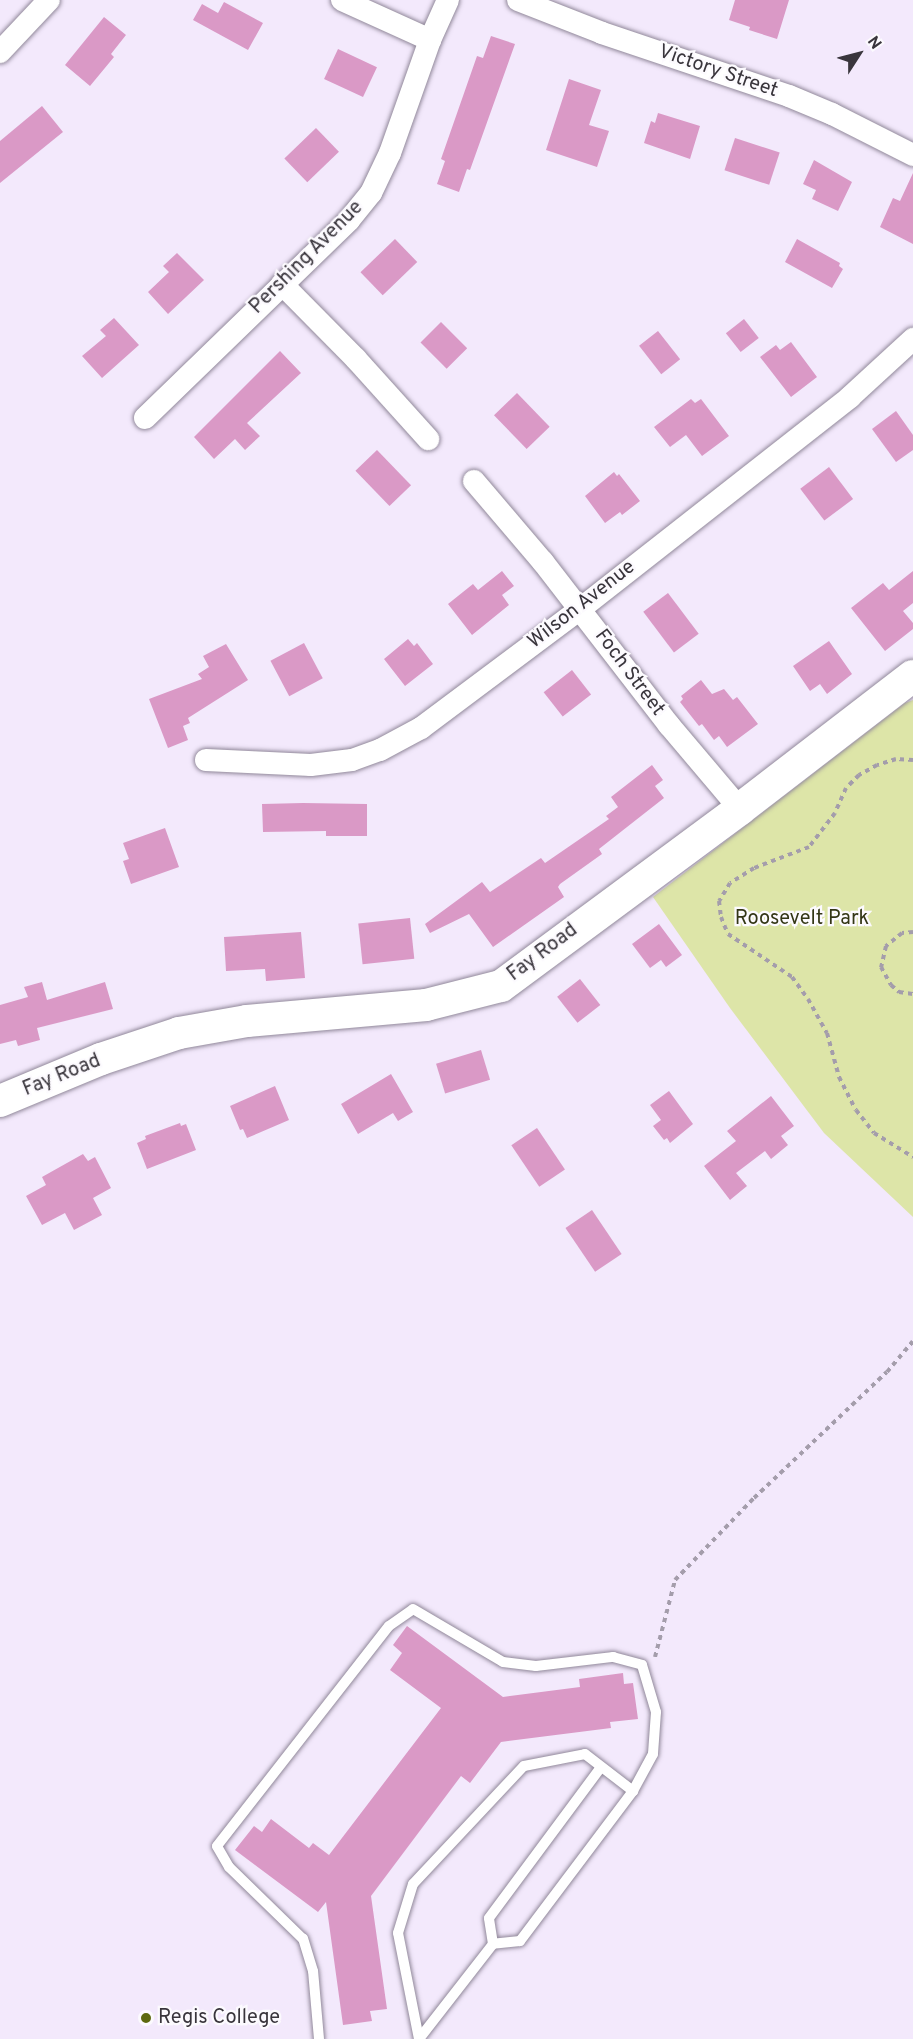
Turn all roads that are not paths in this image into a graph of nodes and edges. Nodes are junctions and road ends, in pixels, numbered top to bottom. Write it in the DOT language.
graph roads {
  1 [pos="49,0"];
  2 [pos="342,0"];
  3 [pos="448,0"];
  4 [pos="518,0"];
  5 [pos="430,40"];
  6 [pos="0,52"];
  7 [pos="913,155"];
  8 [pos="282,284"];
  9 [pos="913,339"];
  10 [pos="146,418"];
  11 [pos="428,439"];
  12 [pos="474,481"];
  13 [pos="580,609"];
  14 [pos="913,675"];
  15 [pos="206,760"];
  16 [pos="740,809"];
  17 [pos="0,1101"];
  18 [pos="601,1767"];
  19 [pos="633,1791"];
  20 [pos="493,1944"];
  21 [pos="319,2039"];
  22 [pos="419,2039"];
  1 -- 6 [label="street"];
  2 -- 5 [label="street"];
  3 -- 5 [label="street, Pershing Avenue"];
  4 -- 7 [label="street, Victory Street"];
  5 -- 8 [label="street, Pershing Avenue"];
  8 -- 10 [label="street, Pershing Avenue"];
  8 -- 11 [label="street"];
  9 -- 13 [label="street, Wilson Avenue"];
  12 -- 13 [label="street, Foch Street"];
  13 -- 15 [label="street, Wilson Avenue"];
  13 -- 16 [label="street, Foch Street"];
  14 -- 16 [label="street, Fay Road"];
  16 -- 17 [label="street, Fay Road"];
  18 -- 19 [label="lane"];
  18 -- 20 [label="lane"];
  18 -- 22 [label="lane"];
  19 -- 20 [label="lane"];
  19 -- 21 [label="lane"];
  20 -- 22 [label="lane"];
}
